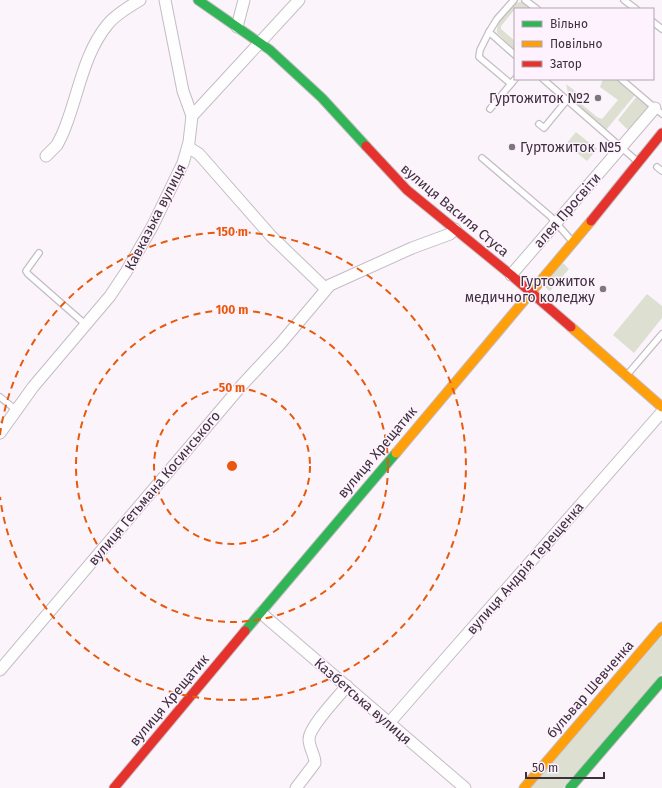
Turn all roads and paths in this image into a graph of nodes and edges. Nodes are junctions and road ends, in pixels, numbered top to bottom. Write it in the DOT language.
graph roads {
  1 [pos="140,0"];
  2 [pos="165,0"];
  3 [pos="198,0"];
  4 [pos="244,0"];
  5 [pos="299,0"];
  6 [pos="514,0"];
  7 [pos="525,0"];
  8 [pos="624,0"];
  9 [pos="536,8"];
  10 [pos="635,8"];
  11 [pos="654,23"];
  12 [pos="237,27"];
  13 [pos="662,29"];
  14 [pos="490,32"];
  15 [pos="260,42"];
  16 [pos="514,54"];
  17 [pos="514,80"];
  18 [pos="544,80"];
  19 [pos="622,80"];
  20 [pos="511,84"];
  21 [pos="567,100"];
  22 [pos="490,109"];
  23 [pos="659,111"];
  24 [pos="192,116"];
  25 [pos="539,124"];
  26 [pos="662,133"];
  27 [pos="188,147"];
  28 [pos="621,148"];
  29 [pos="46,156"];
  30 [pos="482,158"];
  31 [pos="638,163"];
  32 [pos="556,223"];
  33 [pos="455,229"];
  34 [pos="573,243"];
  35 [pos="39,253"];
  36 [pos="511,275"];
  37 [pos="326,289"];
  38 [pos="530,292"];
  39 [pos="85,324"];
  40 [pos="662,334"];
  41 [pos="626,376"];
  42 [pos="0,397"];
  43 [pos="662,407"];
  44 [pos="16,410"];
  45 [pos="662,412"];
  46 [pos="0,433"];
  47 [pos="261,613"];
  48 [pos="662,627"];
  49 [pos="0,670"];
  50 [pos="662,681"];
  51 [pos="346,686"];
  52 [pos="389,723"];
  53 [pos="114,788"];
  54 [pos="296,788"];
  55 [pos="465,788"];
  56 [pos="524,788"];
  57 [pos="570,788"];
  1 -- 29 [label="street"];
  2 -- 24 [label="street"];
  3 -- 12 [label="street, вулиця Василя Стуса"];
  4 -- 12 [label="street"];
  5 -- 15 [label="street"];
  6 -- 14 [label="lane"];
  7 -- 9 [label="lane"];
  8 -- 10 [label="lane"];
  11 -- 13 [label="lane"];
  12 -- 15 [label="street, вулиця Василя Стуса"];
  14 -- 16 [label="lane"];
  14 -- 20 [label="lane"];
  15 -- 24 [label="street"];
  15 -- 33 [label="street, вулиця Василя Стуса"];
  17 -- 20 [label="lane"];
  18 -- 21 [label="lane"];
  19 -- 23 [label="lane"];
  20 -- 22 [label="lane"];
  21 -- 25 [label="lane"];
  21 -- 28 [label="lane"];
  23 -- 28 [label="street, алея Просвіти"];
  24 -- 27 [label="street, Кавказька вулиця"];
  26 -- 31 [label="street, вулиця Хрещатик"];
  27 -- 37 [label="street"];
  27 -- 39 [label="street, Кавказька вулиця"];
  28 -- 31 [label="lane"];
  28 -- 32 [label="street, алея Просвіти"];
  30 -- 32 [label="lane"];
  31 -- 34 [label="street, вулиця Хрещатик"];
  32 -- 34 [label="lane"];
  32 -- 36 [label="street, алея Просвіти"];
  33 -- 36 [label="street, вулиця Василя Стуса"];
  33 -- 37 [label="street, вулиця Гетьмана Косинського"];
  34 -- 38 [label="street, вулиця Хрещатик"];
  35 -- 39 [label="lane"];
  36 -- 38 [label="street, вулиця Василя Стуса"];
  37 -- 49 [label="street, вулиця Гетьмана Косинського"];
  38 -- 41 [label="street, вулиця Василя Стуса"];
  38 -- 47 [label="street, вулиця Хрещатик"];
  39 -- 44 [label="street, Кавказька вулиця"];
  40 -- 41 [label="lane"];
  41 -- 43 [label="street, вулиця Василя Стуса"];
  42 -- 44 [label="lane"];
  44 -- 46 [label="street, Кавказька вулиця"];
  45 -- 52 [label="street, вулиця Андрія Терещенка"];
  47 -- 51 [label="street, Казбетська вулиця"];
  47 -- 53 [label="street, вулиця Хрещатик"];
  48 -- 56 [label="street, бульвар Шевченка"];
  50 -- 57 [label="street"];
  51 -- 52 [label="street, Казбетська вулиця"];
  51 -- 54 [label="street"];
  52 -- 55 [label="street, Казбетська вулиця"];
}
